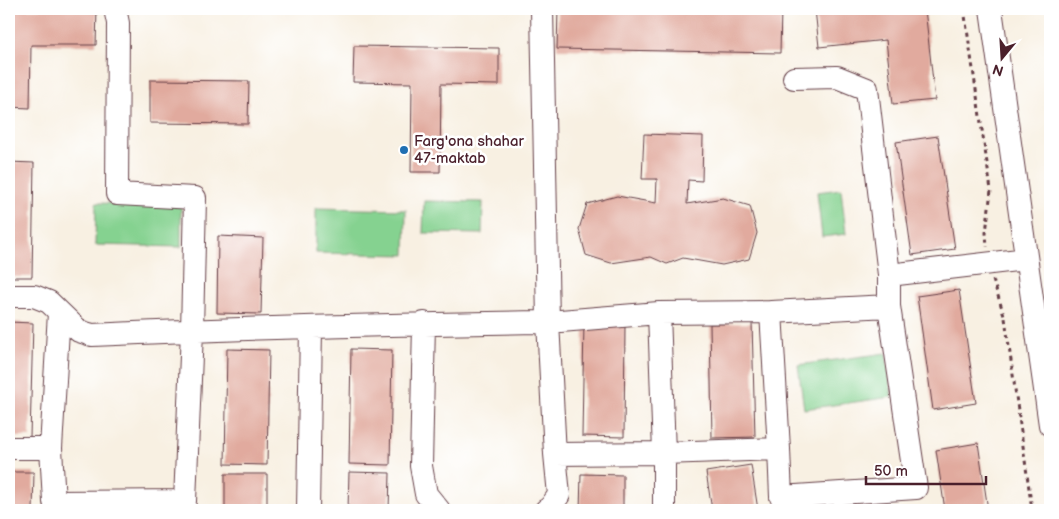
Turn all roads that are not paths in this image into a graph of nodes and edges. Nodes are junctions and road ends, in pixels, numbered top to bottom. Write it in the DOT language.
graph roads {
  1 [pos="116,9"];
  2 [pos="542,9"];
  3 [pos="991,9"];
  4 [pos="794,78"];
  5 [pos="1026,259"];
  6 [pos="889,275"];
  7 [pos="9,296"];
  8 [pos="889,306"];
  9 [pos="771,312"];
  10 [pos="59,313"];
  11 [pos="659,313"];
  12 [pos="548,322"];
  13 [pos="424,323"];
  14 [pos="310,327"];
  15 [pos="192,331"];
  16 [pos="1050,425"];
  17 [pos="9,448"];
  18 [pos="51,448"];
  19 [pos="779,449"];
  20 [pos="555,454"];
  21 [pos="664,454"];
  22 [pos="308,510"];
  23 [pos="439,510"];
  24 [pos="546,510"];
  25 [pos="664,510"];
  1 -- 15 [label="street"];
  2 -- 12 [label="street"];
  3 -- 5 [label="street"];
  4 -- 6 [label="street"];
  5 -- 6 [label="street"];
  5 -- 16 [label="street"];
  6 -- 8 [label="street"];
  7 -- 10 [label="street"];
  8 -- 9 [label="street"];
  8 -- 19 [label="street"];
  9 -- 11 [label="street"];
  9 -- 19 [label="street"];
  10 -- 15 [label="street"];
  10 -- 18 [label="street"];
  11 -- 12 [label="street"];
  11 -- 21 [label="street"];
  12 -- 13 [label="street"];
  12 -- 20 [label="street"];
  13 -- 14 [label="street"];
  13 -- 23 [label="street"];
  14 -- 15 [label="street"];
  14 -- 22 [label="street"];
  15 -- 18 [label="street"];
  17 -- 18 [label="street"];
  19 -- 21 [label="street"];
  20 -- 21 [label="street"];
  20 -- 24 [label="street"];
  21 -- 25 [label="street"];
}
